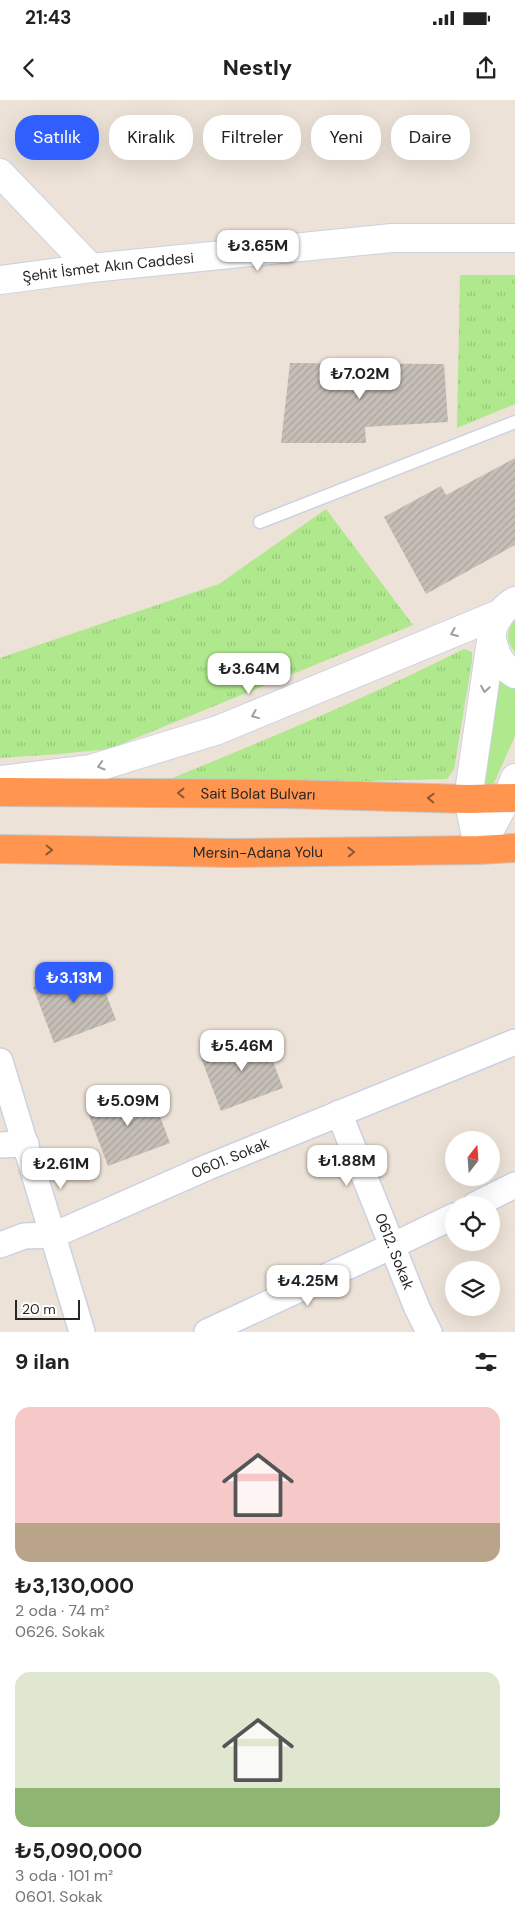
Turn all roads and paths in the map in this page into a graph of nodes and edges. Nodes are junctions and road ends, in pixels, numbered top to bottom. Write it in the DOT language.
graph roads {
  1 [pos="0,173"];
  2 [pos="515,238"];
  3 [pos="91,268"];
  4 [pos="0,280"];
  5 [pos="515,422"];
  6 [pos="260,522"];
  7 [pos="507,608"];
  8 [pos="492,640"];
  9 [pos="515,674"];
  10 [pos="0,780"];
  11 [pos="512,791"];
  12 [pos="0,792"];
  13 [pos="468,799"];
  14 [pos="515,848"];
  15 [pos="0,849"];
  16 [pos="479,850"];
  17 [pos="513,1048"];
  18 [pos="0,1061"];
  19 [pos="339,1113"];
  20 [pos="26,1144"];
  21 [pos="0,1145"];
  22 [pos="515,1185"];
  23 [pos="493,1196"];
  24 [pos="445,1220"];
  25 [pos="54,1236"];
  26 [pos="0,1245"];
  27 [pos="392,1246"];
  28 [pos="82,1332"];
  29 [pos="207,1332"];
  30 [pos="429,1332"];
  1 -- 3 [label="main road"];
  2 -- 3 [label="main road, Şehit İsmet Akın Caddesi"];
  3 -- 4 [label="main road, Şehit İsmet Akın Caddesi"];
  5 -- 6 [label="lane"];
  7 -- 8 [label="main road"];
  7 -- 10 [label="main road, one-way"];
  8 -- 9 [label="main road"];
  8 -- 13 [label="main road, one-way"];
  11 -- 13 [label="highway, Sait Bolat Bulvarı"];
  11 -- 16 [label="main road"];
  13 -- 12 [label="highway, Sait Bolat Bulvarı, one-way"];
  13 -- 16 [label="main road"];
  14 -- 16 [label="highway, Mersin-Adana Yolu"];
  15 -- 16 [label="highway, Mersin-Adana Yolu, one-way"];
  17 -- 19 [label="street, 0601. Sokak"];
  18 -- 20 [label="street"];
  19 -- 25 [label="street, 0601. Sokak"];
  19 -- 27 [label="street, 0612. Sokak"];
  20 -- 21 [label="street"];
  20 -- 25 [label="street"];
  22 -- 23 [label="street"];
  24 -- 27 [label="street"];
  25 -- 26 [label="street, 0601. Sokak"];
  25 -- 28 [label="street"];
  27 -- 29 [label="street"];
  27 -- 30 [label="street, 0612. Sokak"];
}
